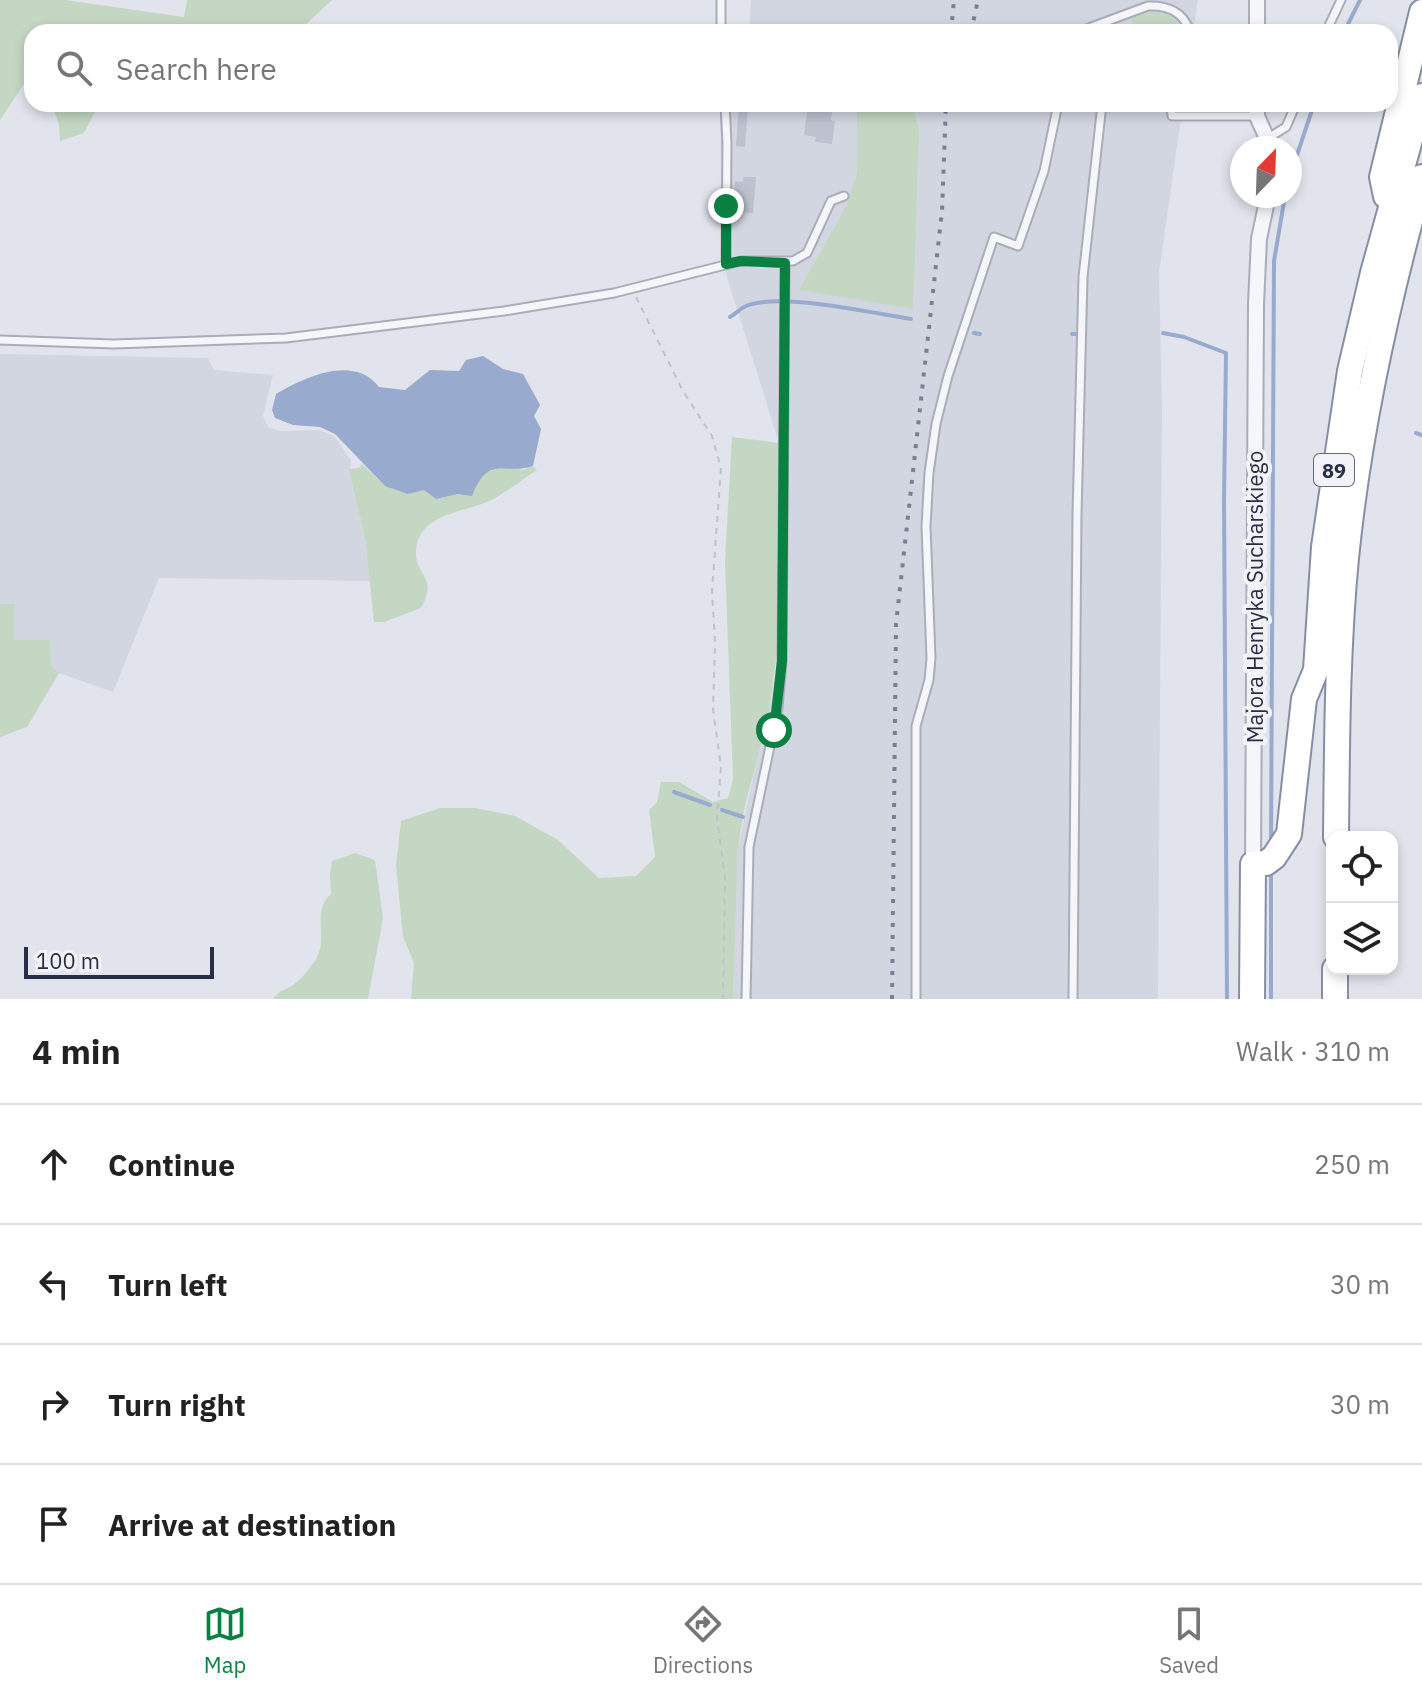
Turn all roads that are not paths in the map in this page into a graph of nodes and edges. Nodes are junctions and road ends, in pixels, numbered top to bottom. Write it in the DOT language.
graph roads {
  1 [pos="721,0"];
  2 [pos="1257,0"];
  3 [pos="1341,0"];
  4 [pos="1422,12"];
  5 [pos="1099,23"];
  6 [pos="721,24"];
  7 [pos="1186,24"];
  8 [pos="1257,24"];
  9 [pos="1330,24"];
  10 [pos="1422,96"];
  11 [pos="1398,111"];
  12 [pos="725,112"];
  13 [pos="1056,112"];
  14 [pos="1101,112"];
  15 [pos="1172,112"];
  16 [pos="1194,112"];
  17 [pos="1236,112"];
  18 [pos="1258,112"];
  19 [pos="1293,112"];
  20 [pos="1398,112"];
  21 [pos="1194,116"];
  22 [pos="1267,136"];
  23 [pos="1277,136"];
  24 [pos="1422,177"];
  25 [pos="844,196"];
  26 [pos="1265,208"];
  27 [pos="1389,210"];
  28 [pos="1415,221"];
  29 [pos="785,263"];
  30 [pos="726,264"];
  31 [pos="0,340"];
  32 [pos="1336,831"];
  33 [pos="1253,864"];
  34 [pos="1335,975"];
  35 [pos="746,999"];
  36 [pos="916,999"];
  37 [pos="1073,999"];
  38 [pos="1252,999"];
  39 [pos="1335,999"];
  1 -- 6 [label="lane"];
  2 -- 8 [label="street"];
  3 -- 9 [label="lane"];
  4 -- 11 [label="highway, 89"];
  5 -- 7 [label="lane"];
  10 -- 27 [label="highway"];
  12 -- 30 [label="lane"];
  13 -- 36 [label="lane"];
  14 -- 37 [label="lane"];
  15 -- 21 [label="lane"];
  16 -- 21 [label="lane"];
  17 -- 21 [label="lane"];
  18 -- 22 [label="street"];
  19 -- 23 [label="lane"];
  20 -- 27 [label="highway, 89"];
  24 -- 28 [label="highway"];
  25 -- 29 [label="lane"];
  26 -- 33 [label="street, Majora Henryka Sucharskiego"];
  27 -- 33 [label="highway, 89"];
  28 -- 32 [label="highway, 89"];
  29 -- 30 [label="lane"];
  29 -- 35 [label="lane"];
  30 -- 31 [label="lane"];
  33 -- 38 [label="highway, Majora Henryka Sucharskiego"];
  34 -- 39 [label="highway"];
}
